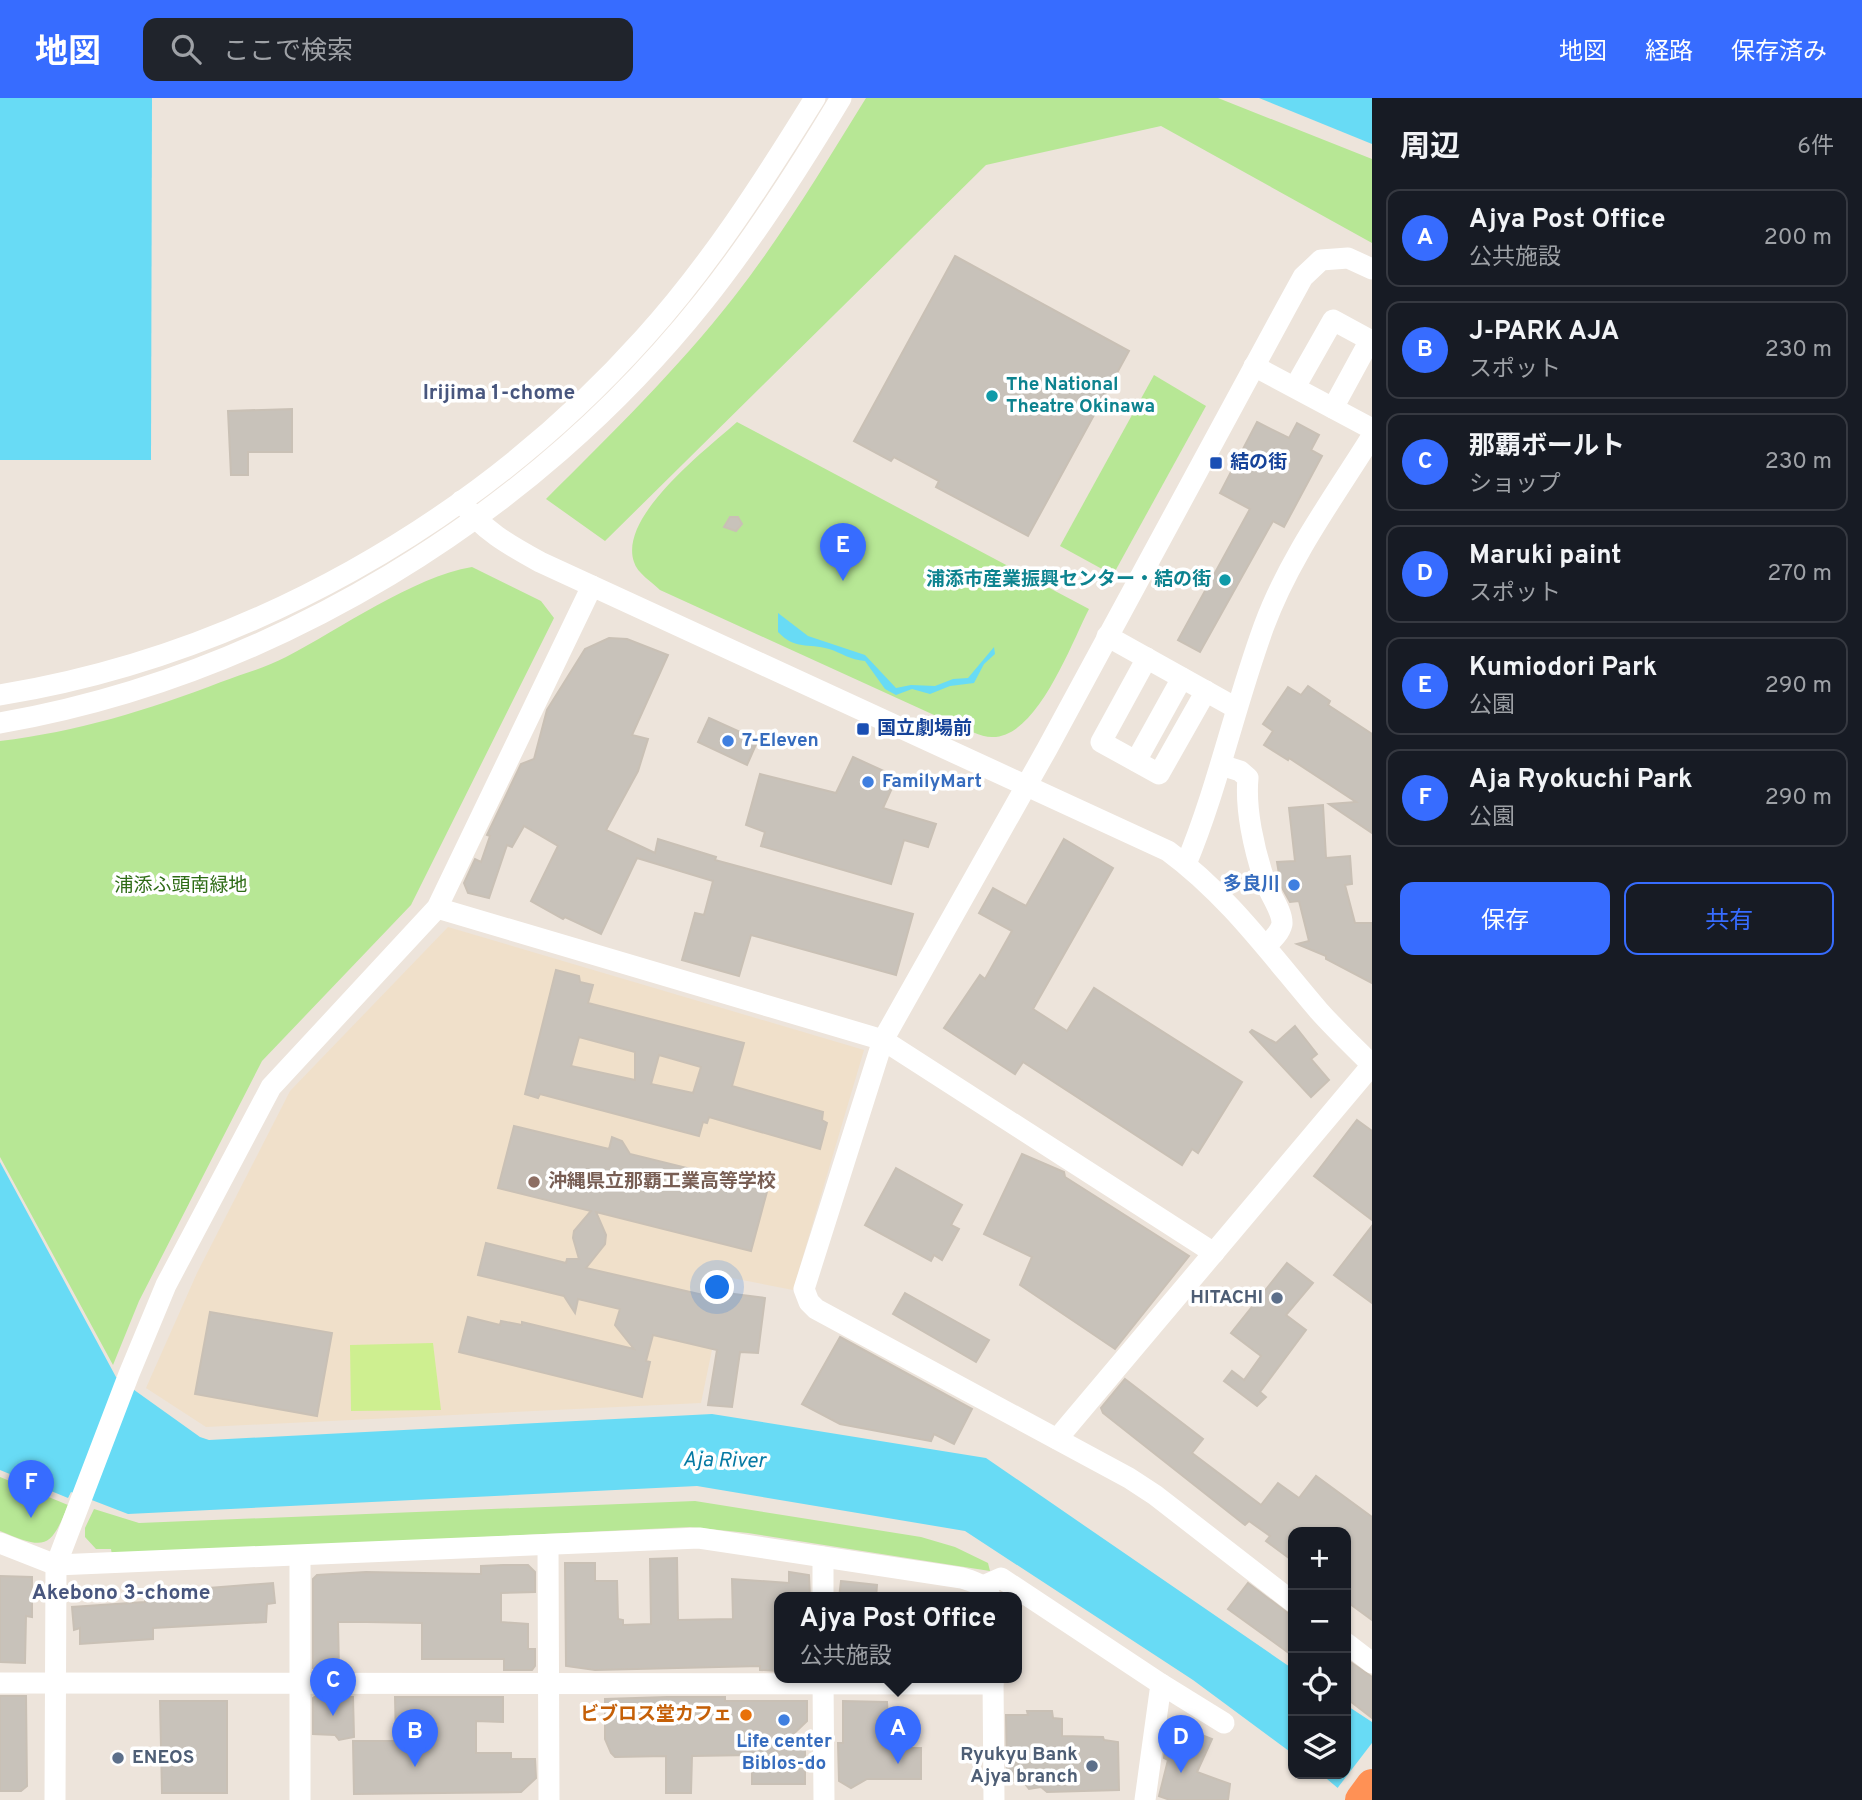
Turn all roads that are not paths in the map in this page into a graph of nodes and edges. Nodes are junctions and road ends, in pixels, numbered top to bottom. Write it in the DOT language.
graph roads {
  1 [pos="815,98"];
  2 [pos="841,98"];
  3 [pos="1372,269"];
  4 [pos="1254,366"];
  5 [pos="1295,387"];
  6 [pos="1333,408"];
  7 [pos="1372,429"];
  8 [pos="1372,436"];
  9 [pos="461,501"];
  10 [pos="474,519"];
  11 [pos="592,586"];
  12 [pos="1107,636"];
  13 [pos="1147,658"];
  14 [pos="1182,678"];
  15 [pos="1206,691"];
  16 [pos="0,695"];
  17 [pos="1236,708"];
  18 [pos="0,723"];
  19 [pos="1136,761"];
  20 [pos="1221,765"];
  21 [pos="1027,784"];
  22 [pos="1186,864"];
  23 [pos="437,908"];
  24 [pos="1266,946"];
  25 [pos="883,1040"];
  26 [pos="1372,1065"];
  27 [pos="1214,1253"];
  28 [pos="1057,1439"];
  29 [pos="0,1543"];
  30 [pos="548,1545"];
  31 [pos="300,1557"];
  32 [pos="823,1557"];
  33 [pos="56,1565"];
  34 [pos="823,1592"];
  35 [pos="987,1592"];
  36 [pos="1288,1598"];
  37 [pos="1351,1647"];
  38 [pos="1372,1663"];
  39 [pos="774,1681"];
  40 [pos="0,1683"];
  41 [pos="55,1683"];
  42 [pos="300,1683"];
  43 [pos="550,1683"];
  44 [pos="823,1683"];
  45 [pos="993,1683"];
  46 [pos="1161,1684"];
  47 [pos="1224,1723"];
  48 [pos="1372,1785"];
  49 [pos="55,1800"];
  50 [pos="300,1800"];
  51 [pos="549,1800"];
  52 [pos="824,1800"];
  53 [pos="994,1800"];
  54 [pos="1146,1800"];
  55 [pos="1361,1800"];
  1 -- 9 [label="street"];
  2 -- 10 [label="street"];
  3 -- 4 [label="street"];
  4 -- 5 [label="street"];
  4 -- 12 [label="street"];
  5 -- 6 [label="street"];
  5 -- 6 [label="street"];
  6 -- 7 [label="street"];
  8 -- 17 [label="street"];
  9 -- 10 [label="street"];
  9 -- 16 [label="street"];
  10 -- 11 [label="street"];
  10 -- 18 [label="street"];
  11 -- 21 [label="street"];
  11 -- 23 [label="street"];
  12 -- 13 [label="street"];
  12 -- 21 [label="street"];
  13 -- 14 [label="street"];
  13 -- 19 [label="street"];
  14 -- 15 [label="street"];
  14 -- 19 [label="street"];
  15 -- 17 [label="street"];
  15 -- 19 [label="street"];
  17 -- 20 [label="street"];
  20 -- 22 [label="street"];
  20 -- 24 [label="street"];
  21 -- 22 [label="street"];
  21 -- 25 [label="street"];
  22 -- 24 [label="street"];
  23 -- 25 [label="street"];
  23 -- 33 [label="street"];
  24 -- 26 [label="street"];
  25 -- 27 [label="street"];
  25 -- 28 [label="street"];
  26 -- 27 [label="street"];
  27 -- 28 [label="street"];
  28 -- 36 [label="street"];
  29 -- 33 [label="street"];
  30 -- 31 [label="street"];
  30 -- 32 [label="street"];
  30 -- 43 [label="street"];
  31 -- 33 [label="street"];
  31 -- 42 [label="street"];
  32 -- 34 [label="street"];
  32 -- 35 [label="street"];
  33 -- 41 [label="street"];
  35 -- 46 [label="street"];
  37 -- 38 [label="street"];
  39 -- 43 [label="street"];
  40 -- 41 [label="street"];
  41 -- 42 [label="street"];
  41 -- 49 [label="street"];
  42 -- 43 [label="street"];
  42 -- 50 [label="street"];
  43 -- 51 [label="street"];
  44 -- 52 [label="street"];
  45 -- 53 [label="street"];
  46 -- 47 [label="street"];
  46 -- 54 [label="street"];
  48 -- 55 [label="highway"];
}
